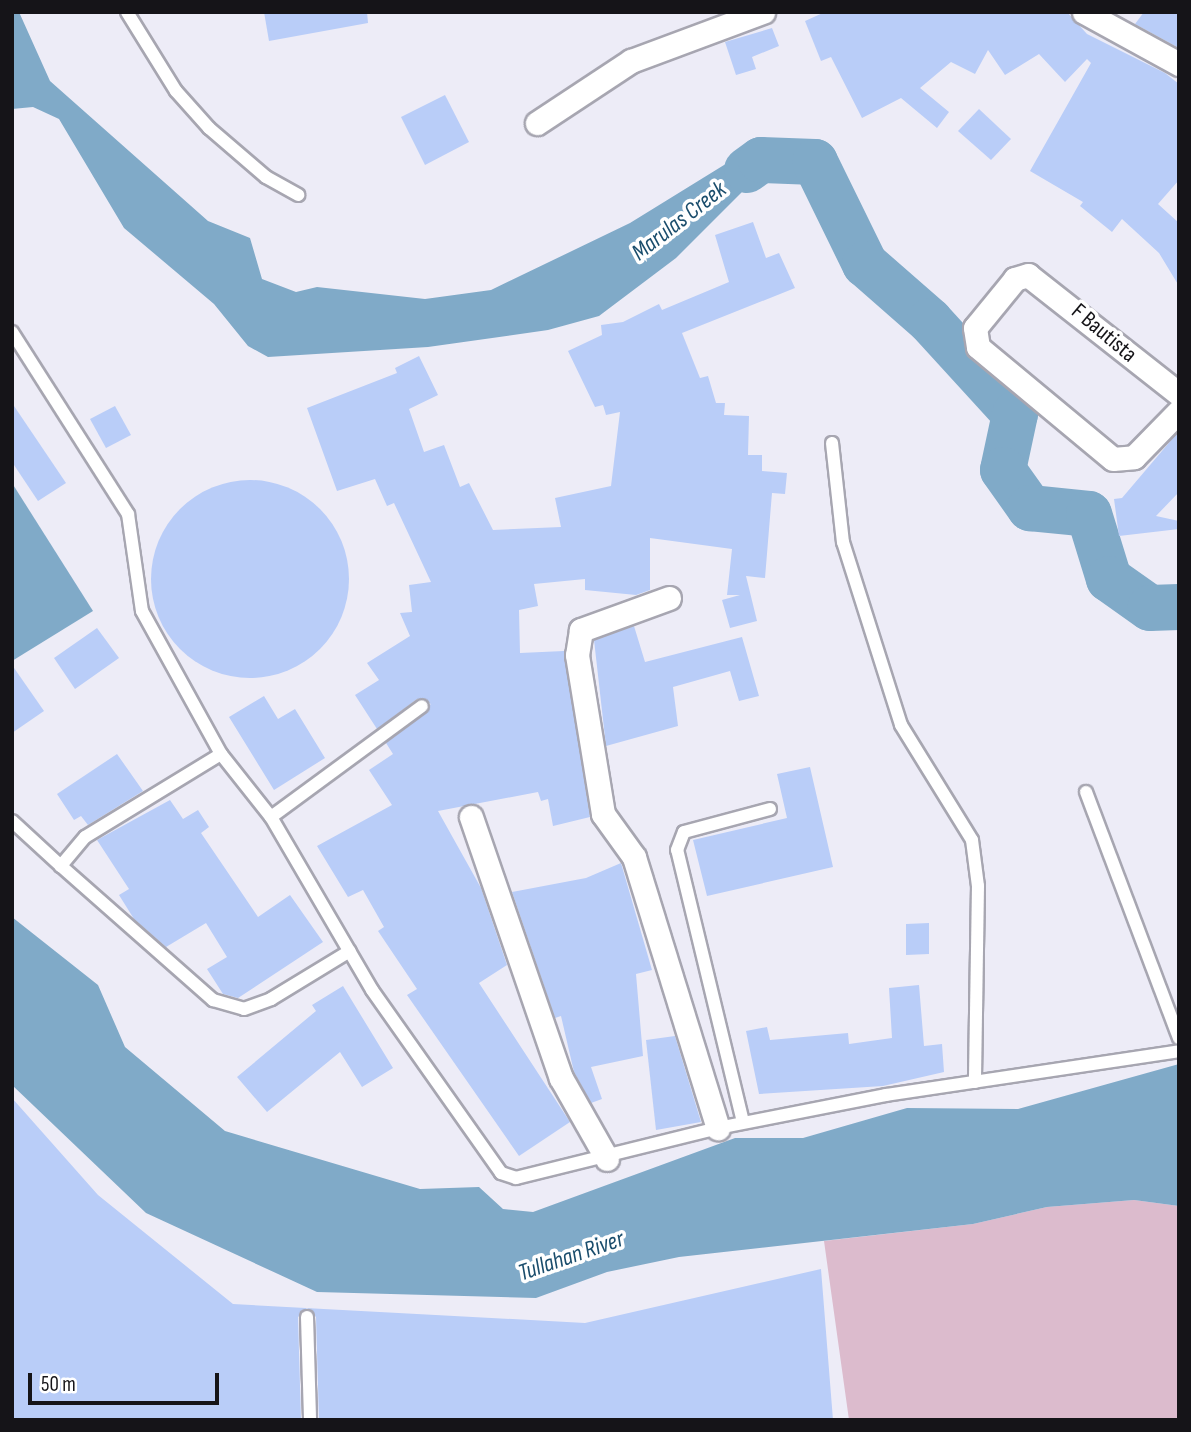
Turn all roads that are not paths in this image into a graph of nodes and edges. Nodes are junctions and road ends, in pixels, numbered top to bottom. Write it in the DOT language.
graph roads {
  1 [pos="127,12"];
  2 [pos="763,12"];
  3 [pos="1084,12"];
  4 [pos="1179,64"];
  5 [pos="537,123"];
  6 [pos="298,195"];
  7 [pos="12,332"];
  8 [pos="17,351"];
  9 [pos="1179,394"];
  10 [pos="1179,411"];
  11 [pos="832,443"];
  12 [pos="669,598"];
  13 [pos="422,706"];
  14 [pos="221,754"];
  15 [pos="1086,792"];
  16 [pos="770,810"];
  17 [pos="271,817"];
  18 [pos="471,817"];
  19 [pos="12,821"];
  20 [pos="61,866"];
  21 [pos="350,951"];
  22 [pos="1179,1038"];
  23 [pos="1179,1051"];
  24 [pos="975,1082"];
  25 [pos="743,1122"];
  26 [pos="718,1128"];
  27 [pos="607,1159"];
  28 [pos="307,1317"];
  29 [pos="310,1420"];
  1 -- 6 [label="lane"];
  2 -- 5 [label="street"];
  3 -- 4 [label="street"];
  7 -- 8 [label="lane"];
  8 -- 14 [label="lane"];
  9 -- 10 [label="street, F Bautista"];
  11 -- 24 [label="lane"];
  12 -- 26 [label="street"];
  13 -- 17 [label="lane"];
  14 -- 17 [label="lane"];
  14 -- 20 [label="lane"];
  15 -- 22 [label="lane"];
  16 -- 25 [label="lane"];
  17 -- 21 [label="lane"];
  18 -- 27 [label="street"];
  19 -- 20 [label="lane"];
  20 -- 21 [label="lane"];
  21 -- 27 [label="lane"];
  23 -- 24 [label="lane"];
  24 -- 25 [label="lane"];
  25 -- 26 [label="lane"];
  26 -- 27 [label="lane"];
  28 -- 29 [label="lane"];
}
